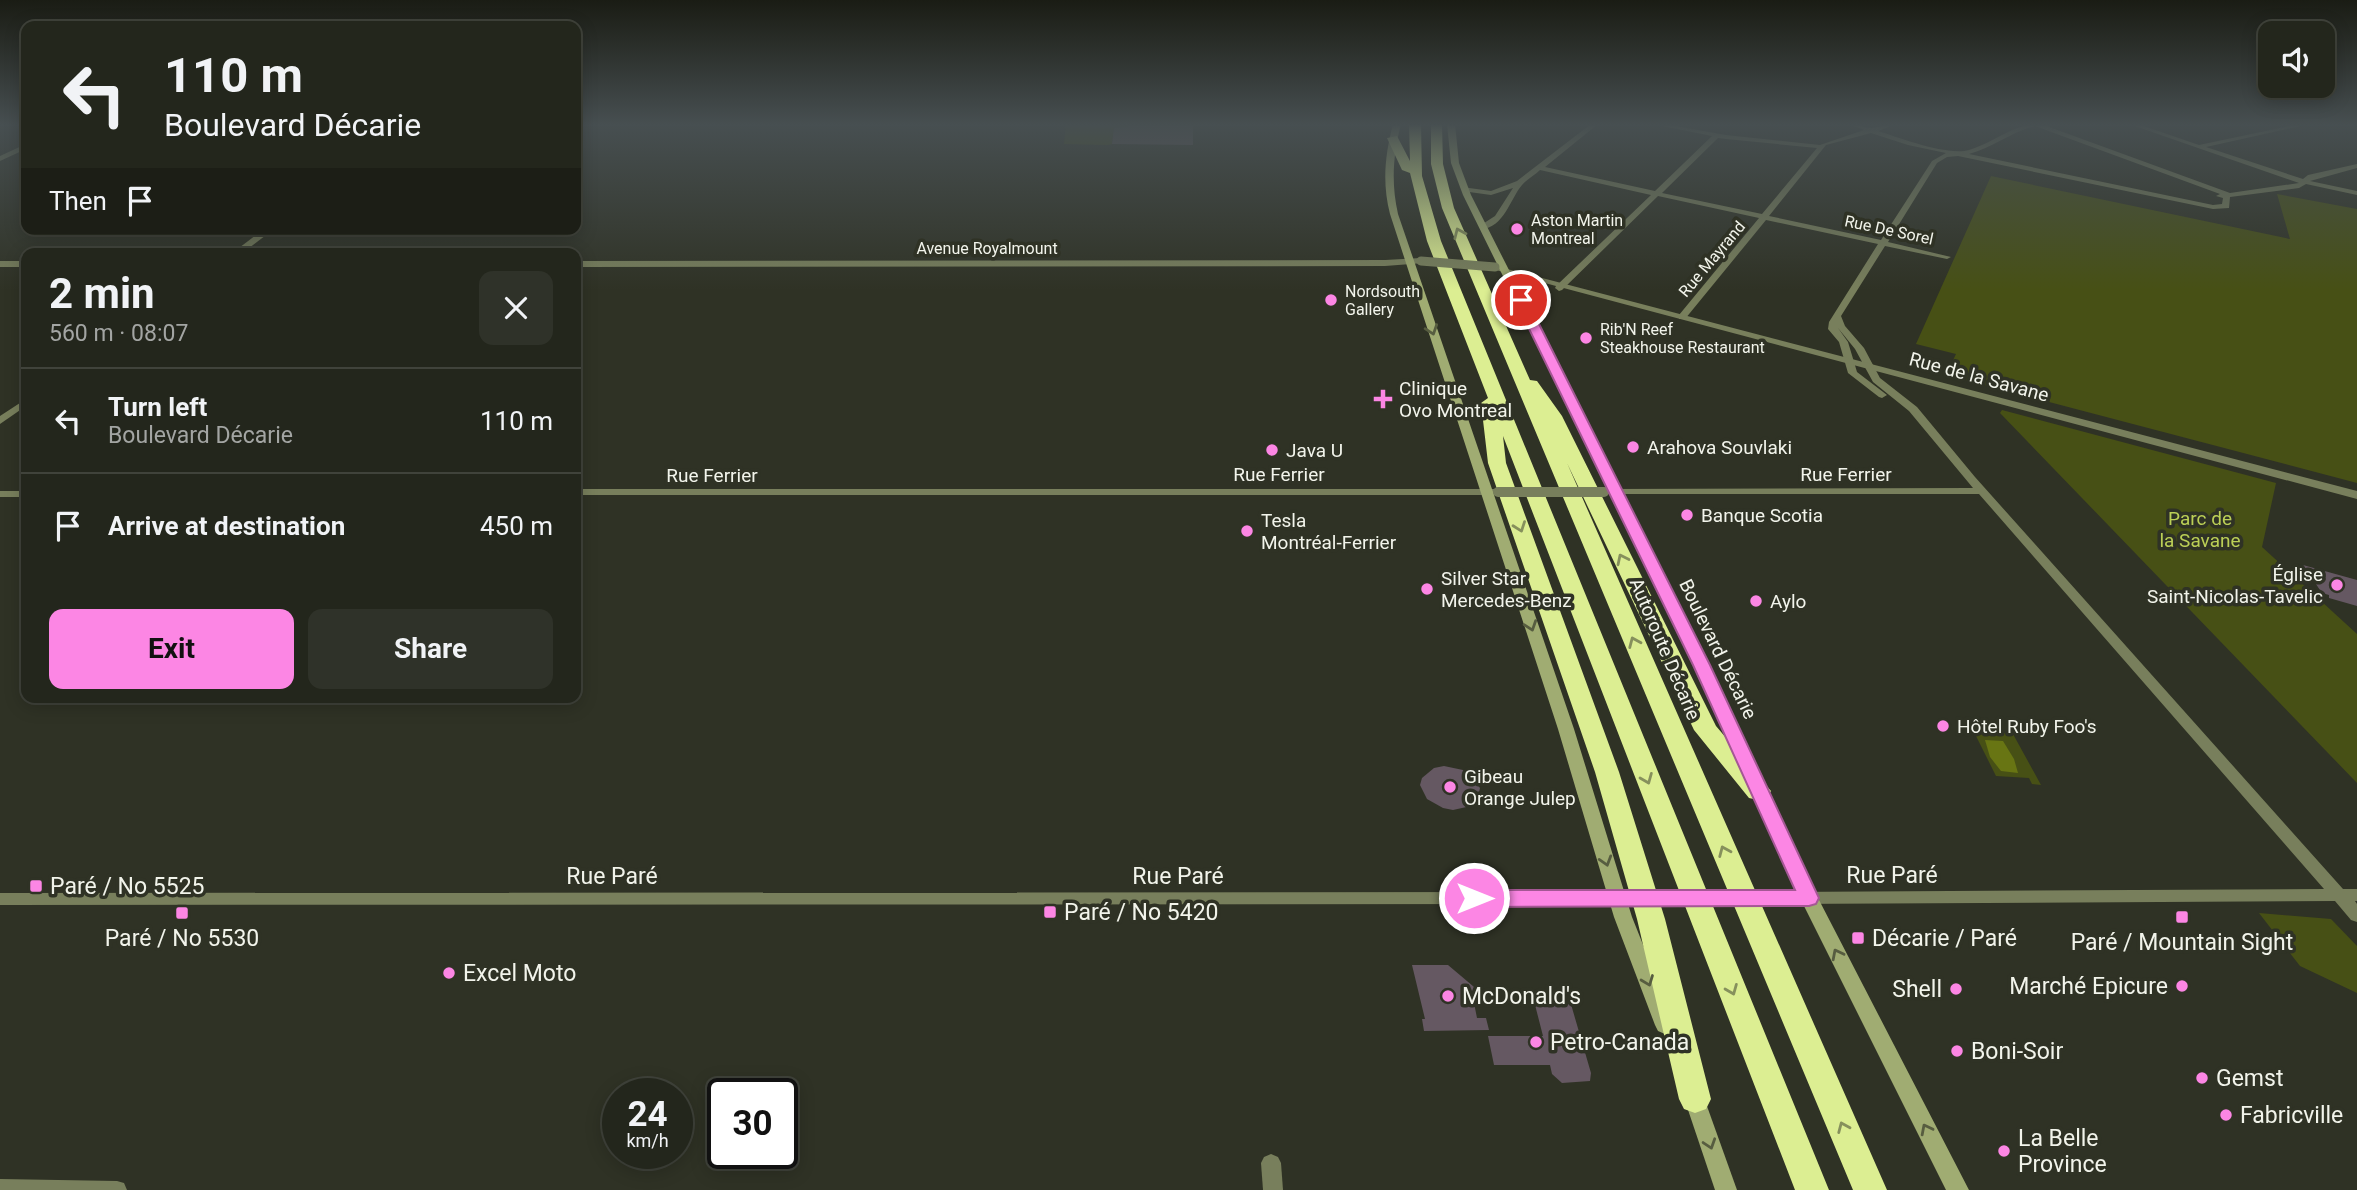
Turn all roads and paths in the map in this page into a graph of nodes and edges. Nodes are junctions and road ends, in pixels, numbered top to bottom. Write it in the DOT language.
graph roads {
  1 [pos="1387,180"];
  2 [pos="1417,180"];
  3 [pos="1440,180"];
  4 [pos="1461,180"];
  5 [pos="1524,180"];
  6 [pos="1593,180"];
  7 [pos="1669,180"];
  8 [pos="1796,180"];
  9 [pos="1923,180"];
  10 [pos="2082,180"];
  11 [pos="2187,180"];
  12 [pos="2295,180"];
  13 [pos="2306,180"];
  14 [pos="1520,183"];
  15 [pos="2305,183"];
  16 [pos="1465,189"];
  17 [pos="1655,193"];
  18 [pos="2357,193"];
  19 [pos="2227,194"];
  20 [pos="1765,218"];
  21 [pos="1484,227"];
  22 [pos="262,235"];
  23 [pos="1884,244"];
  24 [pos="243,248"];
  25 [pos="1947,257"];
  26 [pos="0,264"];
  27 [pos="21,264"];
  28 [pos="581,264"];
  29 [pos="1410,264"];
  30 [pos="1503,272"];
  31 [pos="1561,286"];
  32 [pos="1682,317"];
  33 [pos="1838,317"];
  34 [pos="1847,360"];
  35 [pos="1516,363"];
  36 [pos="1867,365"];
  37 [pos="1486,373"];
  38 [pos="21,406"];
  39 [pos="0,421"];
  40 [pos="1924,424"];
  41 [pos="1981,491"];
  42 [pos="581,492"];
  43 [pos="1492,492"];
  44 [pos="1610,492"];
  45 [pos="0,494"];
  46 [pos="21,494"];
  47 [pos="2357,495"];
  48 [pos="1758,791"];
  49 [pos="2357,895"];
  50 [pos="2340,896"];
  51 [pos="1617,898"];
  52 [pos="1652,898"];
  53 [pos="1809,898"];
  54 [pos="0,899"];
  55 [pos="2357,915"];
  56 [pos="1695,1099"];
  57 [pos="1271,1163"];
  58 [pos="0,1188"];
  59 [pos="117,1190"];
  60 [pos="1273,1190"];
  61 [pos="1726,1190"];
  62 [pos="1812,1190"];
  63 [pos="1870,1190"];
  64 [pos="1958,1190"];
  1 -- 29 [label="main road"];
  2 -- 37 [label="highway"];
  35 -- 3 [label="highway, Autoroute Décarie, one-way"];
  4 -- 16 [label="main road, Boulevard Décarie"];
  5 -- 14 [label="street"];
  6 -- 17 [label="street, Rue De Sorel"];
  7 -- 17 [label="street"];
  8 -- 20 [label="street, Rue Mayrand"];
  9 -- 23 [label="street"];
  10 -- 19 [label="street"];
  11 -- 19 [label="street"];
  12 -- 15 [label="street"];
  13 -- 15 [label="street"];
  14 -- 16 [label="street"];
  14 -- 21 [label="street"];
  15 -- 18 [label="street"];
  15 -- 19 [label="street"];
  16 -- 21 [label="main road, Boulevard Décarie"];
  17 -- 20 [label="street, Rue De Sorel"];
  17 -- 31 [label="street"];
  20 -- 23 [label="street, Rue De Sorel"];
  20 -- 32 [label="street, Rue Mayrand"];
  21 -- 30 [label="main road, Boulevard Décarie"];
  22 -- 24 [label="street"];
  23 -- 25 [label="street, Rue De Sorel"];
  23 -- 33 [label="street"];
  26 -- 27 [label="street"];
  28 -- 29 [label="street, Avenue Royalmount"];
  29 -- 30 [label="street, Rue de la Savane"];
  29 -- 43 [label="main road, one-way"];
  30 -- 31 [label="street, Rue de la Savane"];
  30 -- 44 [label="main road, Boulevard Décarie"];
  31 -- 32 [label="street, Rue de la Savane"];
  32 -- 34 [label="street, Rue de la Savane"];
  33 -- 34 [label="street"];
  33 -- 36 [label="street"];
  34 -- 36 [label="street, Rue de la Savane"];
  34 -- 40 [label="street"];
  48 -- 35 [label="highway, one-way"];
  63 -- 35 [label="highway, Autoroute Décarie, one-way"];
  36 -- 40 [label="street"];
  36 -- 47 [label="street, Rue de la Savane"];
  37 -- 52 [label="highway, one-way"];
  37 -- 62 [label="highway, one-way"];
  38 -- 39 [label="street"];
  40 -- 41 [label="street"];
  41 -- 44 [label="street, Rue Ferrier"];
  41 -- 50 [label="street"];
  42 -- 43 [label="street, Rue Ferrier"];
  43 -- 44 [label="street, Rue Ferrier, bridge"];
  43 -- 51 [label="main road, one-way"];
  44 -- 48 [label="main road, Boulevard Décarie"];
  45 -- 46 [label="street"];
  48 -- 53 [label="main road, Boulevard Décarie"];
  49 -- 50 [label="street, Rue Paré"];
  50 -- 53 [label="street, Rue Paré"];
  50 -- 55 [label="street"];
  51 -- 52 [label="street, Rue Paré"];
  51 -- 54 [label="street, Rue Paré"];
  51 -- 56 [label="main road, one-way"];
  52 -- 53 [label="street, Rue Paré, bridge"];
  52 -- 56 [label="highway"];
  64 -- 53 [label="main road, Boulevard Décarie, one-way"];
  56 -- 61 [label="main road, one-way"];
  57 -- 60 [label="street"];
  58 -- 59 [label="street"];
}
